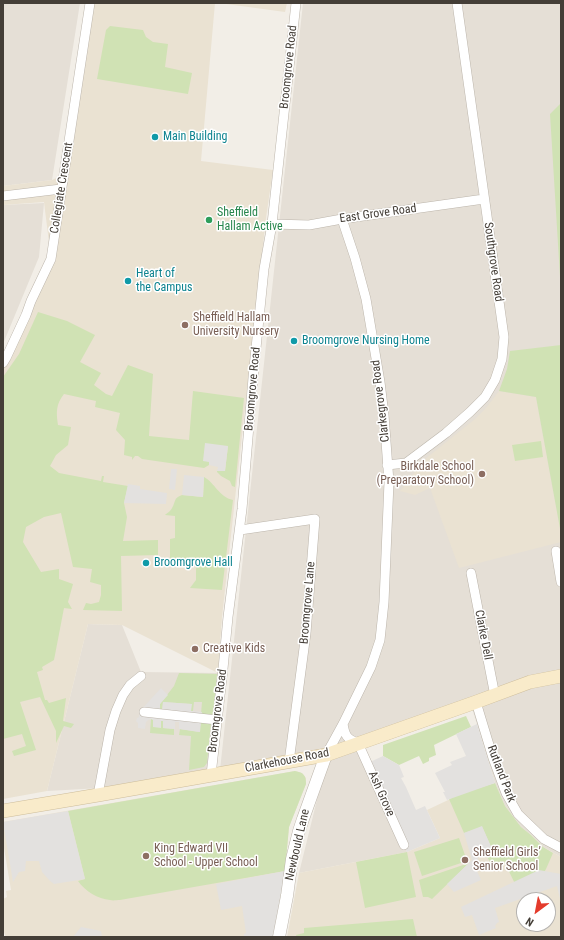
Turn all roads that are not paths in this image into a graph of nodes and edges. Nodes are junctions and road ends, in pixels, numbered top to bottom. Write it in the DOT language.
graph roads {
  1 [pos="90,3"];
  2 [pos="296,3"];
  3 [pos="457,3"];
  4 [pos="61,189"];
  5 [pos="3,196"];
  6 [pos="484,199"];
  7 [pos="342,219"];
  8 [pos="272,224"];
  9 [pos="3,363"];
  10 [pos="388,465"];
  11 [pos="240,530"];
  12 [pos="556,551"];
  13 [pos="471,573"];
  14 [pos="561,582"];
  15 [pos="141,676"];
  16 [pos="561,676"];
  17 [pos="495,696"];
  18 [pos="476,702"];
  19 [pos="144,712"];
  20 [pos="217,720"];
  21 [pos="343,724"];
  22 [pos="358,743"];
  23 [pos="326,755"];
  24 [pos="289,762"];
  25 [pos="211,775"];
  26 [pos="98,795"];
  27 [pos="3,811"];
  28 [pos="404,845"];
  29 [pos="561,848"];
  30 [pos="279,937"];
  1 -- 4 [label="street, Collegiate Crescent"];
  2 -- 8 [label="street, Broomgrove Road"];
  3 -- 6 [label="street, Southgrove Road"];
  4 -- 5 [label="street"];
  4 -- 9 [label="street, Collegiate Crescent"];
  6 -- 7 [label="street, East Grove Road"];
  6 -- 10 [label="street, Southgrove Road"];
  7 -- 8 [label="street, East Grove Road"];
  7 -- 10 [label="street, Clarkegrove Road"];
  8 -- 11 [label="street, Broomgrove Road"];
  10 -- 21 [label="street, Clarkegrove Road"];
  11 -- 20 [label="street, Broomgrove Road"];
  11 -- 24 [label="street, Broomgrove Lane"];
  12 -- 14 [label="street"];
  13 -- 17 [label="street, Clarke Dell"];
  15 -- 26 [label="street"];
  16 -- 17 [label="main road, Clarkehouse Road"];
  17 -- 18 [label="main road, Clarkehouse Road"];
  18 -- 22 [label="main road, Clarkehouse Road"];
  18 -- 29 [label="street, Rutland Park"];
  19 -- 20 [label="street"];
  20 -- 25 [label="street, Broomgrove Road"];
  21 -- 22 [label="street"];
  21 -- 23 [label="street, Clarkegrove Road"];
  22 -- 23 [label="main road, Clarkehouse Road"];
  22 -- 28 [label="street, Ash Grove"];
  23 -- 24 [label="main road, Clarkehouse Road"];
  23 -- 30 [label="street, Newbould Lane"];
  24 -- 25 [label="main road, Clarkehouse Road"];
  25 -- 26 [label="main road, Clarkehouse Road"];
  26 -- 27 [label="main road, Clarkehouse Road"];
}
